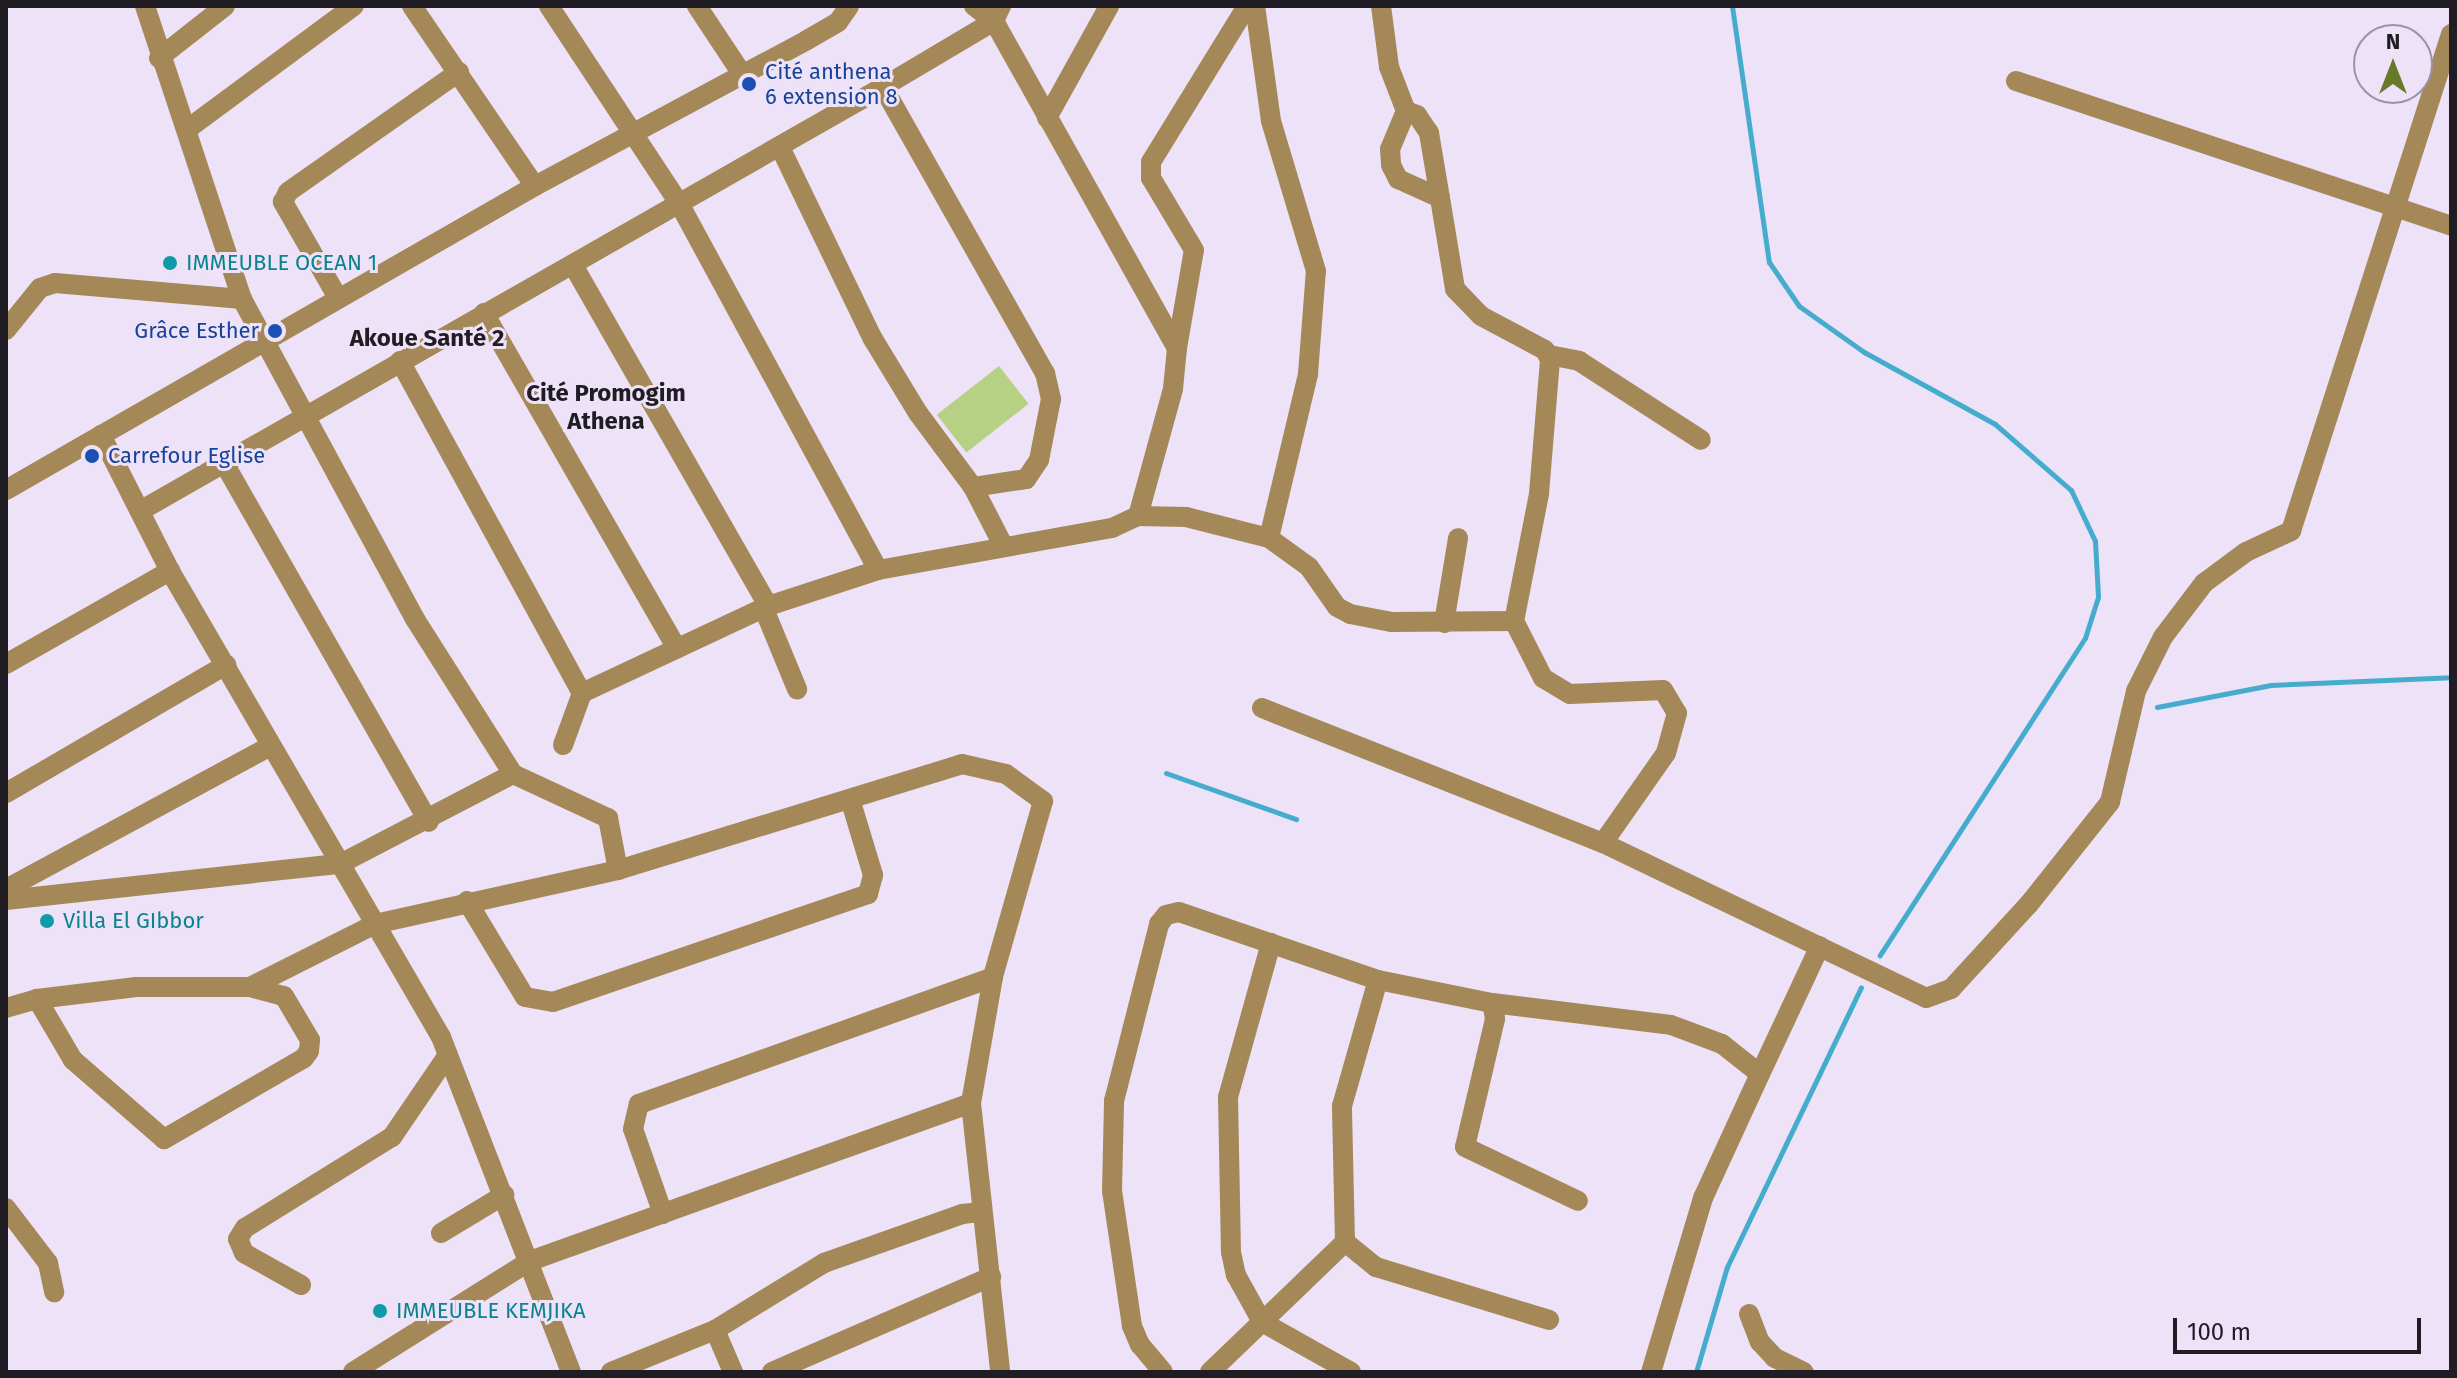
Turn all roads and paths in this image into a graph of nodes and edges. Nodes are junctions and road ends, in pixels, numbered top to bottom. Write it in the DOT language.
graph roads {
  1 [pos="145,6"];
  2 [pos="225,6"];
  3 [pos="354,6"];
  4 [pos="412,6"];
  5 [pos="549,6"];
  6 [pos="697,6"];
  7 [pos="849,6"];
  8 [pos="974,6"];
  9 [pos="1109,6"];
  10 [pos="1247,6"];
  11 [pos="1255,6"];
  12 [pos="1381,6"];
  13 [pos="998,13"];
  14 [pos="2451,34"];
  15 [pos="159,58"];
  16 [pos="459,72"];
  17 [pos="742,74"];
  18 [pos="2016,81"];
  19 [pos="883,87"];
  20 [pos="1406,111"];
  21 [pos="1047,118"];
  22 [pos="189,128"];
  23 [pos="635,132"];
  24 [pos="780,147"];
  25 [pos="535,186"];
  26 [pos="1440,198"];
  27 [pos="680,205"];
  28 [pos="2395,207"];
  29 [pos="2451,226"];
  30 [pos="573,265"];
  31 [pos="338,298"];
  32 [pos="242,299"];
  33 [pos="484,313"];
  34 [pos="6,330"];
  35 [pos="267,338"];
  36 [pos="1177,348"];
  37 [pos="1549,355"];
  38 [pos="400,361"];
  39 [pos="305,415"];
  40 [pos="101,435"];
  41 [pos="1701,440"];
  42 [pos="224,463"];
  43 [pos="973,487"];
  44 [pos="6,490"];
  45 [pos="140,511"];
  46 [pos="1138,516"];
  47 [pos="1269,538"];
  48 [pos="1458,538"];
  49 [pos="1003,545"];
  50 [pos="878,570"];
  51 [pos="170,571"];
  52 [pos="766,607"];
  53 [pos="1514,621"];
  54 [pos="1444,623"];
  55 [pos="677,649"];
  56 [pos="6,664"];
  57 [pos="226,665"];
  58 [pos="797,689"];
  59 [pos="582,693"];
  60 [pos="1262,708"];
  61 [pos="563,745"];
  62 [pos="271,746"];
  63 [pos="513,774"];
  64 [pos="6,793"];
  65 [pos="850,799"];
  66 [pos="429,822"];
  67 [pos="1603,843"];
  68 [pos="340,864"];
  69 [pos="618,870"];
  70 [pos="6,889"];
  71 [pos="6,900"];
  72 [pos="467,901"];
  73 [pos="375,924"];
  74 [pos="1271,943"];
  75 [pos="1820,946"];
  76 [pos="993,977"];
  77 [pos="1378,980"];
  78 [pos="250,987"];
  79 [pos="37,999"];
  80 [pos="1492,1003"];
  81 [pos="6,1008"];
  82 [pos="448,1055"];
  83 [pos="1760,1074"];
  84 [pos="971,1103"];
  85 [pos="504,1195"];
  86 [pos="1578,1201"];
  87 [pos="6,1208"];
  88 [pos="980,1212"];
  89 [pos="663,1214"];
  90 [pos="441,1233"];
  91 [pos="1345,1242"];
  92 [pos="530,1261"];
  93 [pos="991,1277"];
  94 [pos="301,1285"];
  95 [pos="54,1292"];
  96 [pos="1749,1314"];
  97 [pos="1549,1320"];
  98 [pos="1262,1322"];
  99 [pos="715,1330"];
  100 [pos="353,1372"];
  101 [pos="571,1372"];
  102 [pos="611,1372"];
  103 [pos="733,1372"];
  104 [pos="772,1372"];
  105 [pos="1000,1372"];
  106 [pos="1163,1372"];
  107 [pos="1210,1372"];
  108 [pos="1351,1372"];
  109 [pos="1651,1372"];
  110 [pos="1804,1372"];
  1 -- 15 [label="street"];
  2 -- 15 [label="street"];
  3 -- 22 [label="street"];
  4 -- 16 [label="street"];
  5 -- 23 [label="street"];
  6 -- 17 [label="street"];
  7 -- 17 [label="street"];
  8 -- 13 [label="street"];
  9 -- 21 [label="street"];
  10 -- 36 [label="street"];
  11 -- 47 [label="street"];
  12 -- 20 [label="street"];
  13 -- 19 [label="street"];
  13 -- 21 [label="street"];
  14 -- 28 [label="street"];
  15 -- 22 [label="street"];
  16 -- 25 [label="street"];
  16 -- 31 [label="street"];
  17 -- 23 [label="street"];
  18 -- 28 [label="street"];
  19 -- 24 [label="street"];
  19 -- 43 [label="street"];
  20 -- 26 [label="street"];
  20 -- 26 [label="street"];
  21 -- 36 [label="street"];
  22 -- 32 [label="street"];
  23 -- 25 [label="street"];
  23 -- 27 [label="street"];
  24 -- 27 [label="street"];
  24 -- 43 [label="street"];
  25 -- 31 [label="street"];
  26 -- 37 [label="street"];
  27 -- 30 [label="street"];
  27 -- 50 [label="street"];
  28 -- 29 [label="street"];
  28 -- 75 [label="street"];
  30 -- 33 [label="street"];
  30 -- 52 [label="street"];
  31 -- 35 [label="street"];
  32 -- 34 [label="street"];
  32 -- 35 [label="street"];
  33 -- 38 [label="street"];
  33 -- 55 [label="street"];
  35 -- 39 [label="street"];
  35 -- 40 [label="street"];
  36 -- 46 [label="street"];
  37 -- 41 [label="street"];
  37 -- 53 [label="street"];
  38 -- 39 [label="street"];
  38 -- 59 [label="street"];
  39 -- 42 [label="street"];
  39 -- 63 [label="street"];
  40 -- 44 [label="street"];
  40 -- 45 [label="street"];
  42 -- 45 [label="street"];
  42 -- 66 [label="street"];
  43 -- 49 [label="street"];
  45 -- 51 [label="street"];
  46 -- 47 [label="street"];
  46 -- 49 [label="street"];
  47 -- 54 [label="street"];
  48 -- 54 [label="street"];
  49 -- 50 [label="street"];
  50 -- 52 [label="street"];
  51 -- 56 [label="street"];
  51 -- 57 [label="street"];
  52 -- 55 [label="street"];
  52 -- 58 [label="street"];
  53 -- 54 [label="street"];
  53 -- 67 [label="street"];
  55 -- 59 [label="street"];
  57 -- 62 [label="street"];
  57 -- 64 [label="street"];
  59 -- 61 [label="street"];
  60 -- 67 [label="street"];
  62 -- 68 [label="street"];
  62 -- 70 [label="street"];
  63 -- 66 [label="street"];
  63 -- 69 [label="street"];
  65 -- 69 [label="street"];
  65 -- 72 [label="street"];
  65 -- 76 [label="street"];
  66 -- 68 [label="street"];
  67 -- 75 [label="street"];
  68 -- 71 [label="street"];
  68 -- 73 [label="street"];
  69 -- 72 [label="street"];
  72 -- 73 [label="street"];
  73 -- 78 [label="street"];
  73 -- 82 [label="street"];
  74 -- 77 [label="street"];
  74 -- 98 [label="street"];
  74 -- 106 [label="street"];
  75 -- 83 [label="street"];
  76 -- 84 [label="street"];
  76 -- 89 [label="street"];
  77 -- 80 [label="street"];
  77 -- 91 [label="street"];
  78 -- 79 [label="street"];
  78 -- 79 [label="street"];
  79 -- 81 [label="street"];
  80 -- 83 [label="street"];
  80 -- 86 [label="street"];
  82 -- 85 [label="street"];
  82 -- 94 [label="street"];
  83 -- 109 [label="street"];
  84 -- 88 [label="street"];
  84 -- 89 [label="street"];
  85 -- 90 [label="street"];
  85 -- 92 [label="street"];
  87 -- 95 [label="street"];
  88 -- 93 [label="street"];
  88 -- 99 [label="street"];
  89 -- 92 [label="street"];
  91 -- 97 [label="street"];
  91 -- 98 [label="street"];
  92 -- 100 [label="street"];
  92 -- 101 [label="street"];
  93 -- 104 [label="street"];
  93 -- 105 [label="street"];
  96 -- 110 [label="street"];
  98 -- 107 [label="street"];
  98 -- 108 [label="street"];
  99 -- 102 [label="street"];
  99 -- 103 [label="street"];
}
